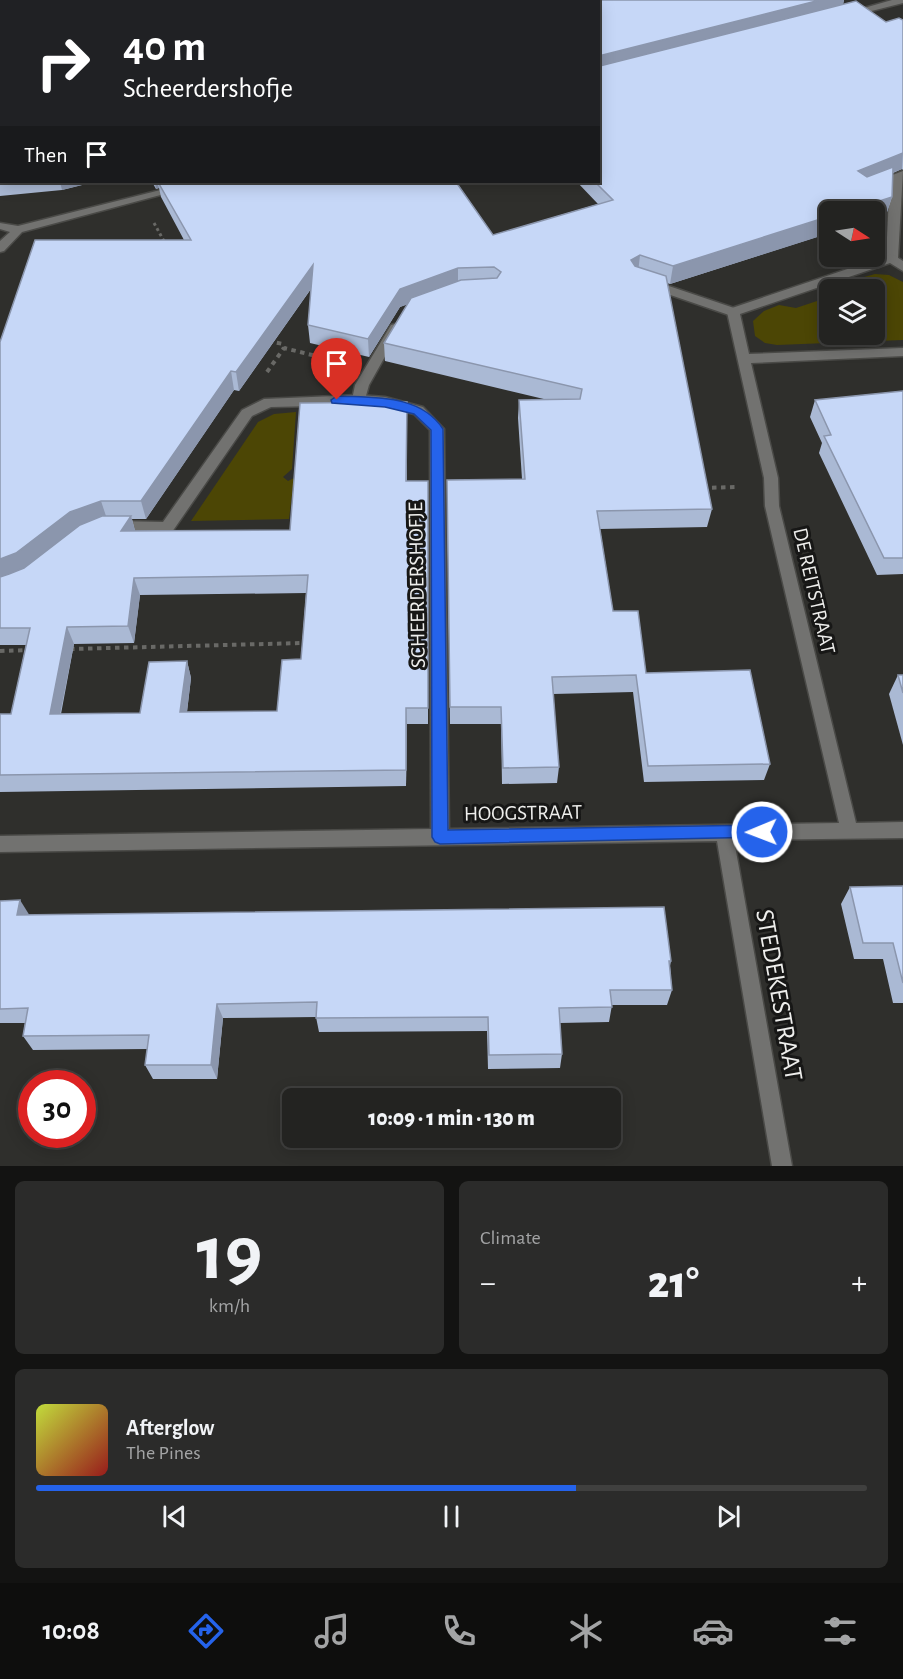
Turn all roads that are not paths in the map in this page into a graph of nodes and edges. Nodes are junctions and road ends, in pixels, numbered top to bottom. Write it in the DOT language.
graph roads {
  1 [pos="903,0"];
  2 [pos="834,18"];
  3 [pos="900,175"];
  4 [pos="199,183"];
  5 [pos="879,183"];
  6 [pos="0,226"];
  7 [pos="18,230"];
  8 [pos="0,248"];
  9 [pos="892,258"];
  10 [pos="903,267"];
  11 [pos="637,279"];
  12 [pos="405,312"];
  13 [pos="733,312"];
  14 [pos="903,352"];
  15 [pos="744,359"];
  16 [pos="359,400"];
  17 [pos="101,528"];
  18 [pos="903,830"];
  19 [pos="849,831"];
  20 [pos="724,833"];
  21 [pos="440,837"];
  22 [pos="0,844"];
  23 [pos="782,1166"];
  1 -- 2 [label="street"];
  3 -- 5 [label="street"];
  3 -- 9 [label="street"];
  4 -- 7 [label="street"];
  6 -- 7 [label="street"];
  7 -- 8 [label="street"];
  9 -- 10 [label="street"];
  9 -- 13 [label="street"];
  11 -- 13 [label="street"];
  12 -- 16 [label="street"];
  13 -- 15 [label="street, DE REITSTRAAT"];
  14 -- 15 [label="street"];
  15 -- 19 [label="street, DE REITSTRAAT"];
  16 -- 17 [label="street, SCHEERDERSHOFJE"];
  16 -- 21 [label="street, SCHEERDERSHOFJE"];
  18 -- 19 [label="street, HOOGSTRAAT"];
  19 -- 20 [label="street, HOOGSTRAAT"];
  20 -- 21 [label="street, HOOGSTRAAT"];
  20 -- 23 [label="street, STEDEKESTRAAT"];
  21 -- 22 [label="street, HOOGSTRAAT"];
}
